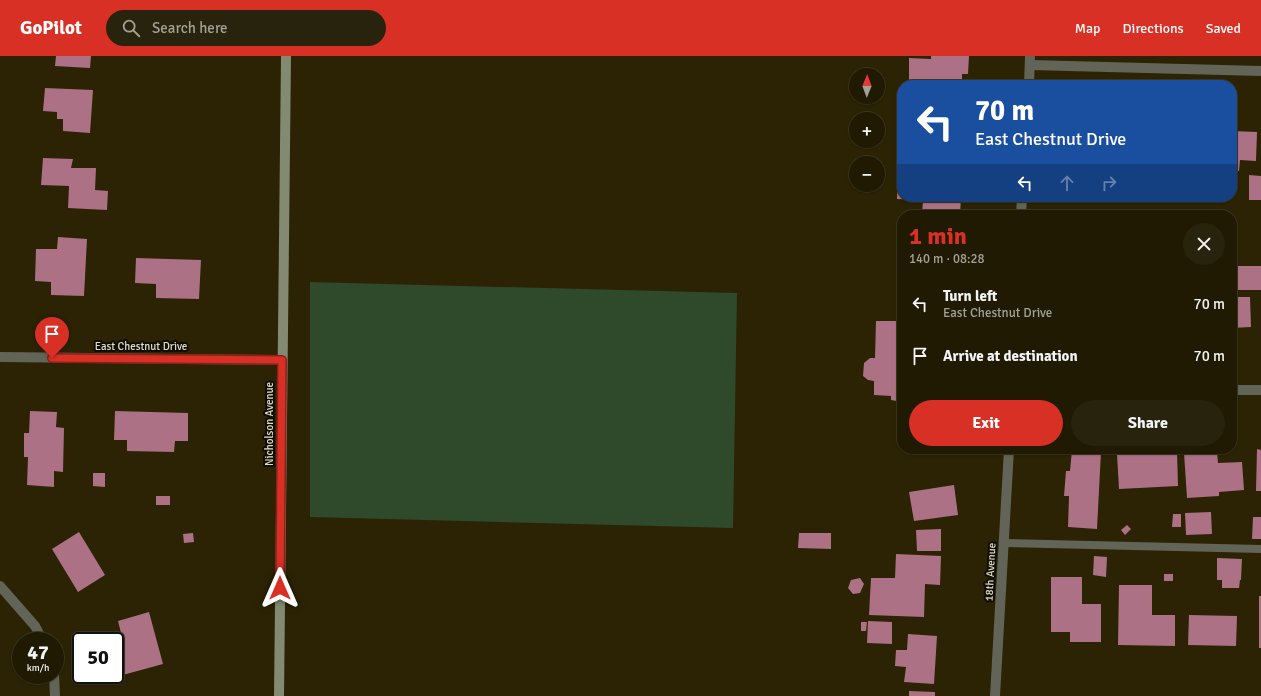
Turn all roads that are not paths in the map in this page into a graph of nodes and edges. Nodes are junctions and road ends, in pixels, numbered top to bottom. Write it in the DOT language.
graph roads {
  1 [pos="286,56"];
  2 [pos="1030,61"];
  3 [pos="1261,71"];
  4 [pos="1029,80"];
  5 [pos="0,357"];
  6 [pos="282,360"];
  7 [pos="1237,390"];
  8 [pos="1261,390"];
  9 [pos="1008,454"];
  10 [pos="1003,543"];
  11 [pos="1261,549"];
  12 [pos="1,589"];
  13 [pos="38,632"];
  14 [pos="54,684"];
  15 [pos="55,696"];
  16 [pos="279,696"];
  17 [pos="995,696"];
  1 -- 6 [label="main road, Nicholson Avenue"];
  2 -- 3 [label="street"];
  2 -- 4 [label="street"];
  5 -- 6 [label="street, East Chestnut Drive"];
  6 -- 16 [label="main road, Nicholson Avenue"];
  7 -- 8 [label="street"];
  9 -- 10 [label="street, 18th Avenue"];
  10 -- 11 [label="lane"];
  10 -- 17 [label="street, 18th Avenue"];
  12 -- 13 [label="street"];
  14 -- 15 [label="street"];
}
